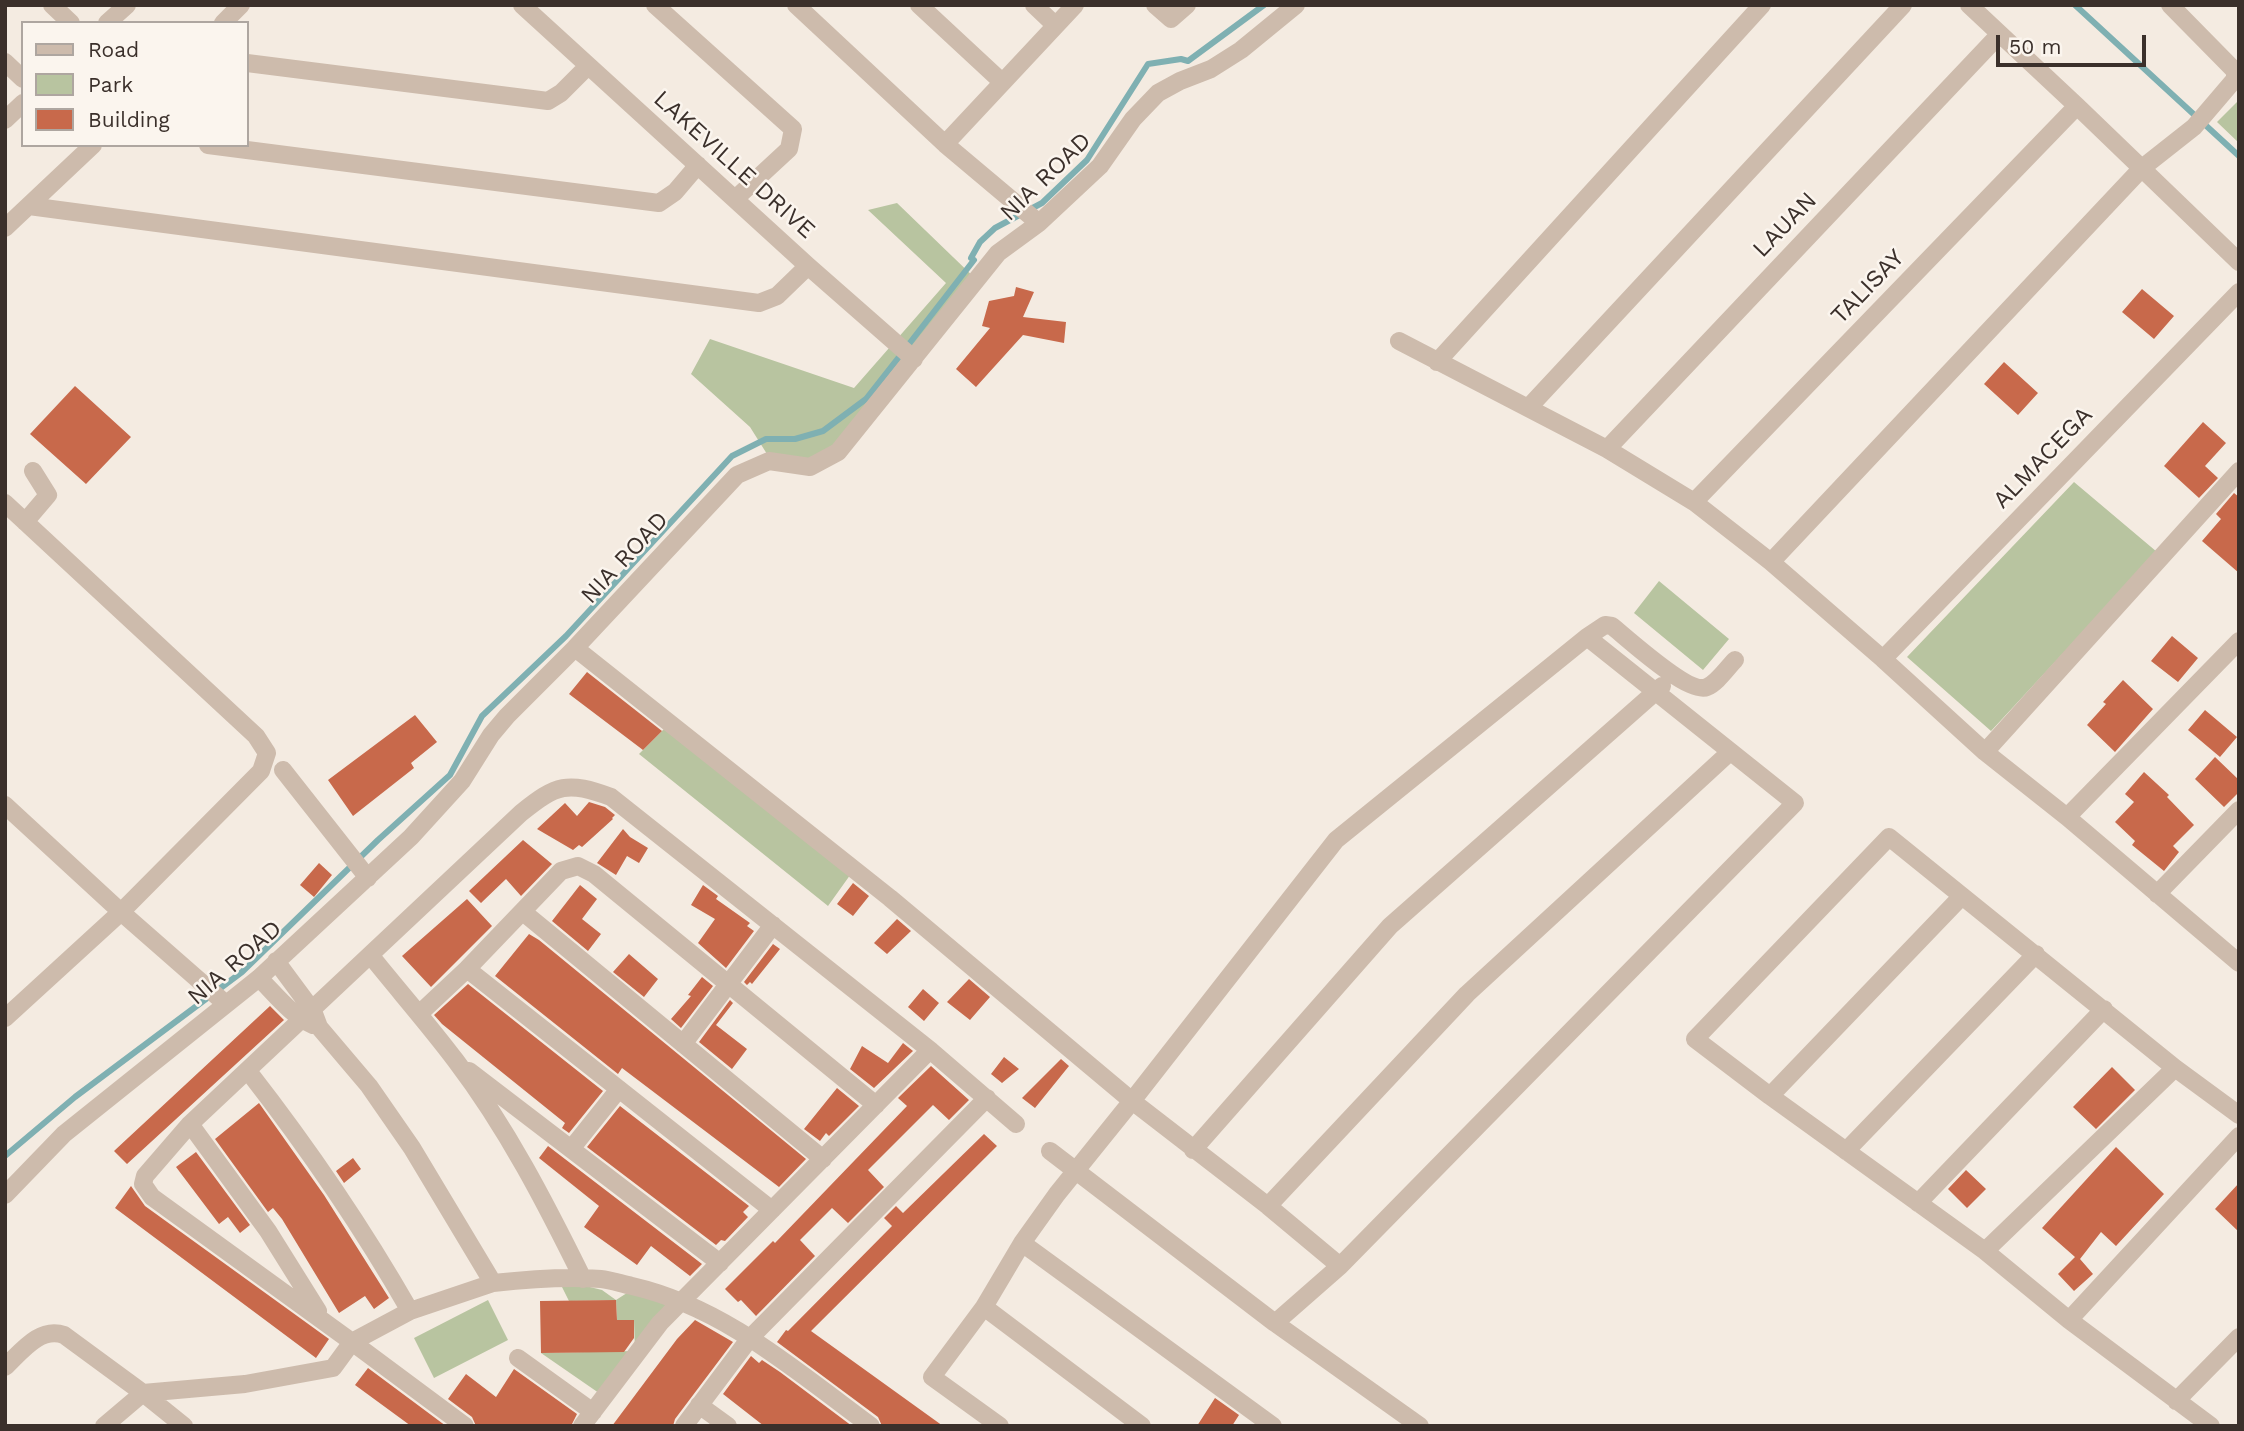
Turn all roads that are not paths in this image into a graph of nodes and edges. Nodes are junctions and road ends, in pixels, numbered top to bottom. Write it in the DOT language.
graph roads {
  1 [pos="52,5"];
  2 [pos="127,5"];
  3 [pos="241,5"];
  4 [pos="522,5"];
  5 [pos="655,5"];
  6 [pos="796,5"];
  7 [pos="919,5"];
  8 [pos="1034,5"];
  9 [pos="1075,5"];
  10 [pos="1155,5"];
  11 [pos="1187,5"];
  12 [pos="1296,5"];
  13 [pos="1762,5"];
  14 [pos="1903,5"];
  15 [pos="1969,5"];
  16 [pos="2170,5"];
  17 [pos="69,21"];
  18 [pos="109,21"];
  19 [pos="225,21"];
  20 [pos="1055,25"];
  21 [pos="1999,35"];
  22 [pos="5,62"];
  23 [pos="248,63"];
  24 [pos="588,66"];
  25 [pos="21,77"];
  26 [pos="1002,82"];
  27 [pos="21,105"];
  28 [pos="2077,106"];
  29 [pos="5,120"];
  30 [pos="945,144"];
  31 [pos="91,147"];
  32 [pos="224,147"];
  33 [pos="698,165"];
  34 [pos="2142,168"];
  35 [pos="735,199"];
  36 [pos="29,206"];
  37 [pos="1032,216"];
  38 [pos="5,228"];
  39 [pos="2239,262"];
  40 [pos="808,266"];
  41 [pos="2239,292"];
  42 [pos="1399,341"];
  43 [pos="914,359"];
  44 [pos="1437,362"];
  45 [pos="1528,407"];
  46 [pos="1607,449"];
  47 [pos="33,471"];
  48 [pos="2239,471"];
  49 [pos="1695,502"];
  50 [pos="5,503"];
  51 [pos="25,522"];
  52 [pos="1771,562"];
  53 [pos="1587,637"];
  54 [pos="2239,641"];
  55 [pos="575,648"];
  56 [pos="1883,659"];
  57 [pos="1735,660"];
  58 [pos="1672,674"];
  59 [pos="1656,693"];
  60 [pos="1730,752"];
  61 [pos="1985,752"];
  62 [pos="283,770"];
  63 [pos="5,805"];
  64 [pos="2239,810"];
  65 [pos="2067,817"];
  66 [pos="368,878"];
  67 [pos="2157,894"];
  68 [pos="1962,896"];
  69 [pos="121,912"];
  70 [pos="523,912"];
  71 [pos="773,925"];
  72 [pos="2036,954"];
  73 [pos="371,956"];
  74 [pos="276,961"];
  75 [pos="2239,963"];
  76 [pos="467,968"];
  77 [pos="259,978"];
  78 [pos="728,983"];
  79 [pos="226,1004"];
  80 [pos="2104,1009"];
  81 [pos="419,1014"];
  82 [pos="5,1018"];
  83 [pos="311,1019"];
  84 [pos="683,1044"];
  85 [pos="930,1050"];
  86 [pos="457,1062"];
  87 [pos="2175,1068"];
  88 [pos="248,1071"];
  89 [pos="619,1088"];
  90 [pos="1770,1096"];
  91 [pos="987,1098"];
  92 [pos="1132,1101"];
  93 [pos="876,1105"];
  94 [pos="2239,1115"];
  95 [pos="190,1124"];
  96 [pos="1016,1124"];
  97 [pos="2239,1136"];
  98 [pos="571,1149"];
  99 [pos="1193,1150"];
  100 [pos="1050,1151"];
  101 [pos="1846,1151"];
  102 [pos="823,1158"];
  103 [pos="1074,1172"];
  104 [pos="5,1195"];
  105 [pos="1918,1203"];
  106 [pos="1268,1206"];
  107 [pos="772,1210"];
  108 [pos="1022,1243"];
  109 [pos="1985,1251"];
  110 [pos="720,1262"];
  111 [pos="1340,1266"];
  112 [pos="583,1279"];
  113 [pos="494,1283"];
  114 [pos="681,1301"];
  115 [pos="984,1307"];
  116 [pos="410,1311"];
  117 [pos="323,1320"];
  118 [pos="2069,1320"];
  119 [pos="1275,1323"];
  120 [pos="2239,1337"];
  121 [pos="750,1338"];
  122 [pos="352,1342"];
  123 [pos="518,1358"];
  124 [pos="5,1367"];
  125 [pos="143,1393"];
  126 [pos="2176,1401"];
  127 [pos="699,1405"];
  128 [pos="587,1419"];
  129 [pos="104,1426"];
  130 [pos="184,1426"];
  131 [pos="465,1426"];
  132 [pos="684,1426"];
  133 [pos="728,1426"];
  134 [pos="871,1426"];
  135 [pos="1000,1426"];
  136 [pos="1142,1426"];
  137 [pos="1273,1426"];
  138 [pos="1420,1426"];
  139 [pos="2211,1426"];
  1 -- 17 [label="street"];
  2 -- 18 [label="street"];
  3 -- 19 [label="street"];
  4 -- 24 [label="street, LAKEVILLE DRIVE"];
  5 -- 35 [label="street"];
  6 -- 30 [label="street"];
  7 -- 26 [label="street"];
  8 -- 20 [label="street"];
  9 -- 20 [label="street"];
  10 -- 11 [label="street"];
  12 -- 37 [label="street, NIA ROAD"];
  13 -- 44 [label="street"];
  14 -- 45 [label="street"];
  15 -- 21 [label="street"];
  16 -- 34 [label="street"];
  20 -- 26 [label="street"];
  21 -- 28 [label="street"];
  21 -- 46 [label="street, LAUAN"];
  22 -- 25 [label="street"];
  23 -- 24 [label="street"];
  24 -- 33 [label="street, LAKEVILLE DRIVE"];
  26 -- 30 [label="street"];
  27 -- 29 [label="street"];
  28 -- 34 [label="street"];
  28 -- 49 [label="street, TALISAY"];
  30 -- 37 [label="street"];
  31 -- 36 [label="street"];
  32 -- 33 [label="street"];
  33 -- 35 [label="street, LAKEVILLE DRIVE"];
  34 -- 39 [label="street"];
  34 -- 52 [label="street"];
  35 -- 40 [label="street, LAKEVILLE DRIVE"];
  36 -- 38 [label="street"];
  36 -- 40 [label="street"];
  37 -- 43 [label="street, NIA ROAD"];
  40 -- 43 [label="street, LAKEVILLE DRIVE"];
  41 -- 56 [label="street, ALMACEGA"];
  42 -- 44 [label="street"];
  43 -- 55 [label="street, NIA ROAD"];
  44 -- 45 [label="street"];
  45 -- 46 [label="street"];
  46 -- 49 [label="street"];
  47 -- 51 [label="street"];
  48 -- 61 [label="street"];
  49 -- 52 [label="street"];
  50 -- 51 [label="street"];
  51 -- 69 [label="street"];
  52 -- 56 [label="street"];
  53 -- 58 [label="street"];
  53 -- 59 [label="street"];
  53 -- 92 [label="street"];
  54 -- 65 [label="street"];
  55 -- 66 [label="street, NIA ROAD"];
  55 -- 92 [label="street"];
  56 -- 61 [label="street"];
  57 -- 58 [label="street"];
  58 -- 59 [label="street"];
  59 -- 60 [label="street"];
  59 -- 99 [label="street"];
  60 -- 106 [label="street"];
  60 -- 111 [label="street"];
  61 -- 65 [label="street"];
  62 -- 66 [label="street"];
  63 -- 69 [label="street"];
  64 -- 67 [label="street"];
  65 -- 67 [label="street"];
  66 -- 74 [label="street, NIA ROAD"];
  67 -- 75 [label="street"];
  68 -- 72 [label="street"];
  68 -- 90 [label="street"];
  68 -- 90 [label="street"];
  69 -- 79 [label="street"];
  69 -- 82 [label="street"];
  70 -- 76 [label="street"];
  70 -- 78 [label="street"];
  70 -- 84 [label="street"];
  71 -- 73 [label="street"];
  71 -- 78 [label="street"];
  71 -- 85 [label="street"];
  72 -- 80 [label="street"];
  72 -- 101 [label="street"];
  73 -- 81 [label="street"];
  73 -- 83 [label="street"];
  74 -- 77 [label="street, NIA ROAD"];
  74 -- 83 [label="street"];
  76 -- 81 [label="street"];
  76 -- 89 [label="street"];
  77 -- 79 [label="street, NIA ROAD"];
  77 -- 83 [label="street"];
  78 -- 84 [label="street"];
  78 -- 93 [label="street"];
  79 -- 104 [label="street, NIA ROAD"];
  80 -- 87 [label="street"];
  80 -- 105 [label="street"];
  81 -- 86 [label="street"];
  83 -- 88 [label="street"];
  83 -- 113 [label="street"];
  84 -- 102 [label="street"];
  85 -- 91 [label="street"];
  85 -- 93 [label="street"];
  86 -- 98 [label="street"];
  86 -- 112 [label="street"];
  87 -- 94 [label="street"];
  87 -- 109 [label="street"];
  88 -- 95 [label="street"];
  88 -- 116 [label="street"];
  89 -- 98 [label="street"];
  89 -- 107 [label="street"];
  90 -- 101 [label="street"];
  91 -- 96 [label="street"];
  91 -- 121 [label="street"];
  92 -- 99 [label="street"];
  92 -- 103 [label="street"];
  93 -- 102 [label="street"];
  95 -- 117 [label="street"];
  95 -- 117 [label="street"];
  97 -- 118 [label="street"];
  98 -- 110 [label="street"];
  99 -- 106 [label="street"];
  100 -- 103 [label="street"];
  101 -- 105 [label="street"];
  102 -- 107 [label="street"];
  103 -- 108 [label="street"];
  103 -- 119 [label="street"];
  105 -- 109 [label="street"];
  106 -- 111 [label="street"];
  107 -- 110 [label="street"];
  108 -- 115 [label="street"];
  108 -- 137 [label="street"];
  109 -- 118 [label="street"];
  110 -- 114 [label="street"];
  111 -- 119 [label="street"];
  112 -- 113 [label="street"];
  112 -- 114 [label="street"];
  113 -- 116 [label="street"];
  114 -- 121 [label="street"];
  114 -- 128 [label="street"];
  115 -- 135 [label="street"];
  115 -- 136 [label="street"];
  116 -- 122 [label="street"];
  117 -- 122 [label="street"];
  118 -- 126 [label="street"];
  119 -- 138 [label="street"];
  120 -- 126 [label="street"];
  121 -- 127 [label="street"];
  121 -- 134 [label="street"];
  122 -- 125 [label="street"];
  122 -- 131 [label="street"];
  123 -- 128 [label="street"];
  124 -- 125 [label="street"];
  125 -- 129 [label="street"];
  125 -- 130 [label="street"];
  126 -- 139 [label="street"];
  127 -- 132 [label="street"];
  127 -- 133 [label="street"];
}
